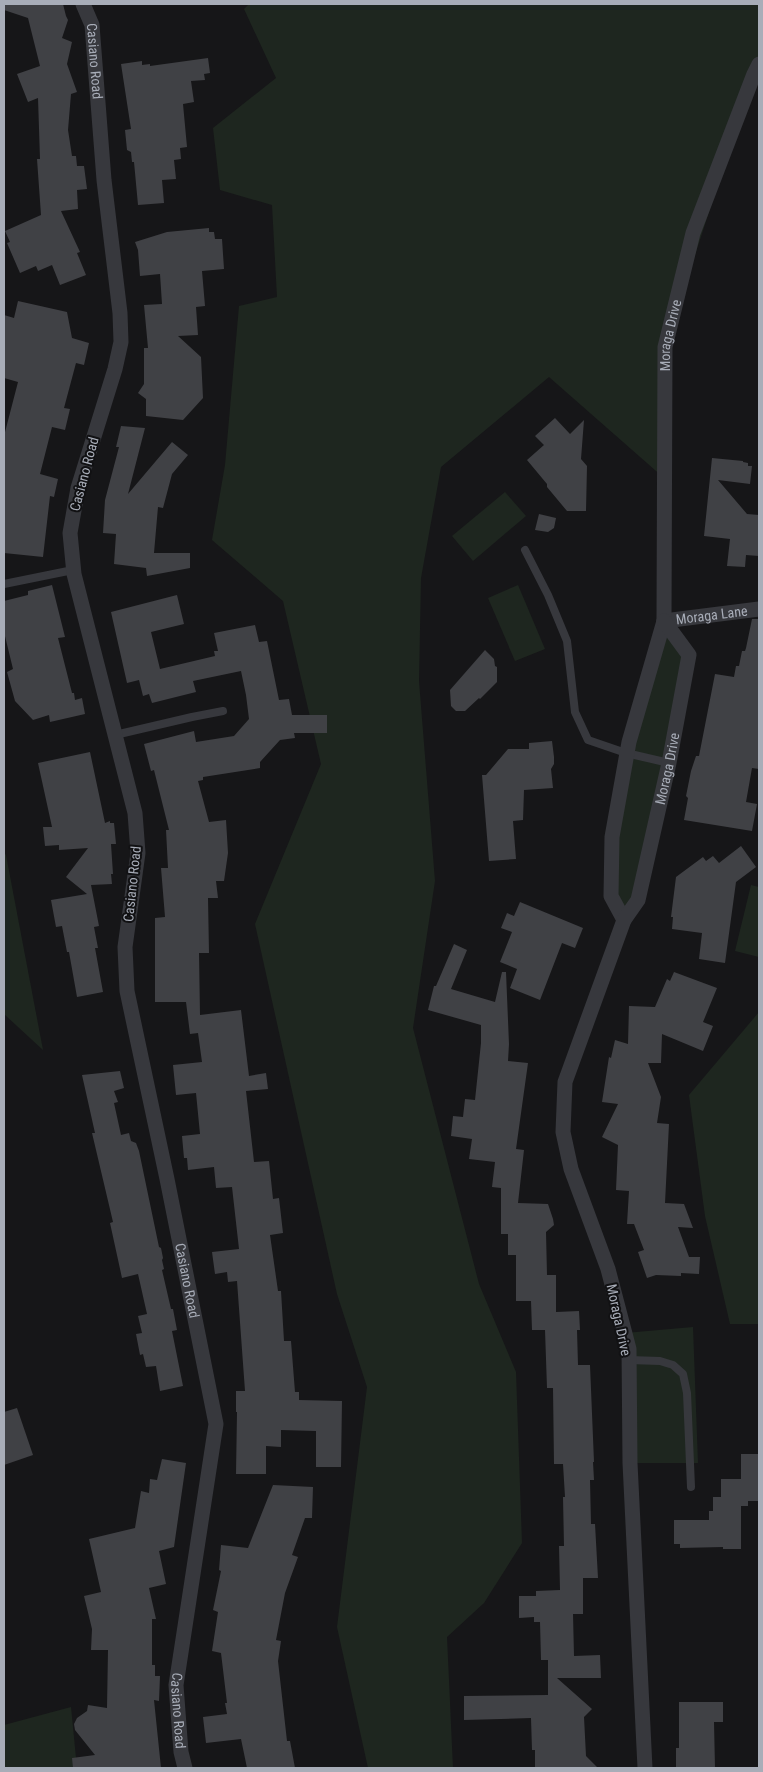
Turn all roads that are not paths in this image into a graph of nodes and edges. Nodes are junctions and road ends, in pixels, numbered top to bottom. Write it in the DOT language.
graph roads {
  1 [pos="84,4"];
  2 [pos="759,64"];
  3 [pos="525,550"];
  4 [pos="74,570"];
  5 [pos="4,584"];
  6 [pos="759,609"];
  7 [pos="664,620"];
  8 [pos="223,711"];
  9 [pos="115,736"];
  10 [pos="626,754"];
  11 [pos="669,763"];
  12 [pos="624,920"];
  13 [pos="629,1360"];
  14 [pos="691,1487"];
  15 [pos="185,1768"];
  16 [pos="645,1768"];
  1 -- 4 [label="street, Casiano Road"];
  2 -- 7 [label="street, Moraga Drive"];
  3 -- 10 [label="lane"];
  4 -- 5 [label="lane"];
  4 -- 9 [label="street, Casiano Road"];
  6 -- 7 [label="street, Moraga Lane"];
  7 -- 10 [label="street, Moraga Drive"];
  7 -- 11 [label="street, Moraga Drive"];
  8 -- 9 [label="lane"];
  9 -- 15 [label="street, Casiano Road"];
  10 -- 11 [label="lane"];
  10 -- 12 [label="street, Moraga Drive"];
  11 -- 12 [label="street, Moraga Drive"];
  12 -- 13 [label="street, Moraga Drive"];
  13 -- 14 [label="lane"];
  13 -- 16 [label="street, Moraga Drive"];
}
